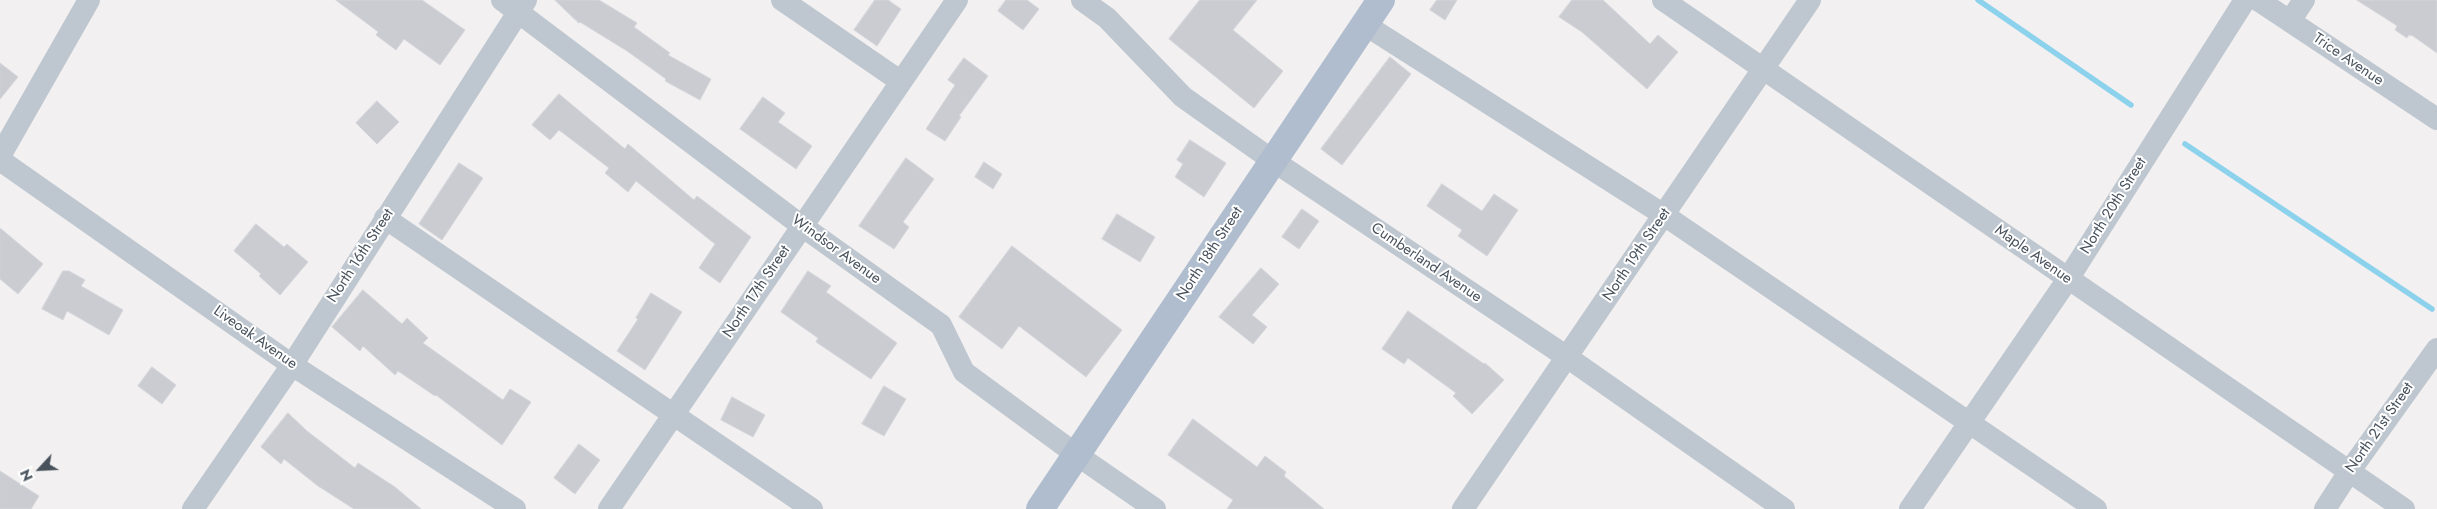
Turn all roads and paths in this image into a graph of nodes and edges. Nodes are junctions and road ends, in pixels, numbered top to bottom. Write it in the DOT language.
graph roads {
  1 [pos="89,0"];
  2 [pos="782,0"];
  3 [pos="957,0"];
  4 [pos="1082,0"];
  5 [pos="1381,0"];
  6 [pos="1663,0"];
  7 [pos="1810,0"];
  8 [pos="2245,0"];
  9 [pos="2258,0"];
  10 [pos="2304,0"];
  11 [pos="515,4"];
  12 [pos="2290,21"];
  13 [pos="1364,24"];
  14 [pos="1764,68"];
  15 [pos="900,81"];
  16 [pos="2437,119"];
  17 [pos="0,158"];
  18 [pos="1272,160"];
  19 [pos="1664,215"];
  20 [pos="385,218"];
  21 [pos="802,226"];
  22 [pos="2068,279"];
  23 [pos="2437,349"];
  24 [pos="1567,357"];
  25 [pos="292,365"];
  26 [pos="673,414"];
  27 [pos="1970,422"];
  28 [pos="1077,455"];
  29 [pos="2349,472"];
  30 [pos="193,509"];
  31 [pos="515,509"];
  32 [pos="609,509"];
  33 [pos="812,509"];
  34 [pos="1040,509"];
  35 [pos="1155,509"];
  36 [pos="1463,509"];
  37 [pos="1784,509"];
  38 [pos="1910,509"];
  39 [pos="2096,509"];
  40 [pos="2326,509"];
  41 [pos="2404,509"];
  1 -- 17 [label="street"];
  2 -- 15 [label="street"];
  3 -- 15 [label="street, North 17th Street"];
  4 -- 18 [label="street, Cumberland Avenue"];
  5 -- 13 [label="main road, North 18th Street"];
  6 -- 14 [label="street, Maple Avenue"];
  7 -- 14 [label="street, North 19th Street"];
  8 -- 22 [label="street, North 20th Street"];
  9 -- 12 [label="street, Trice Avenue"];
  10 -- 12 [label="street"];
  11 -- 20 [label="street, North 16th Street"];
  11 -- 21 [label="street, Windsor Avenue"];
  12 -- 16 [label="street, Trice Avenue"];
  13 -- 18 [label="main road, North 18th Street"];
  13 -- 19 [label="street"];
  14 -- 19 [label="street, North 19th Street"];
  14 -- 22 [label="street, Maple Avenue"];
  15 -- 21 [label="street, North 17th Street"];
  17 -- 25 [label="street, Liveoak Avenue"];
  18 -- 24 [label="street, Cumberland Avenue"];
  18 -- 28 [label="main road, North 18th Street"];
  19 -- 24 [label="street, North 19th Street"];
  19 -- 27 [label="street"];
  20 -- 25 [label="street, North 16th Street"];
  20 -- 26 [label="street"];
  21 -- 26 [label="street, North 17th Street"];
  21 -- 28 [label="street, Windsor Avenue"];
  22 -- 27 [label="street, North 20th Street"];
  22 -- 29 [label="street, Maple Avenue"];
  23 -- 29 [label="street, North 21st Street"];
  24 -- 36 [label="street, North 19th Street"];
  24 -- 37 [label="street, Cumberland Avenue"];
  25 -- 30 [label="street, North 16th Street"];
  25 -- 31 [label="street, Liveoak Avenue"];
  26 -- 32 [label="street, North 17th Street"];
  26 -- 33 [label="street"];
  27 -- 38 [label="street, North 20th Street"];
  27 -- 39 [label="street"];
  28 -- 34 [label="main road, North 18th Street"];
  28 -- 35 [label="street, Windsor Avenue"];
  29 -- 40 [label="street, North 21st Street"];
  29 -- 41 [label="street, Maple Avenue"];
}
